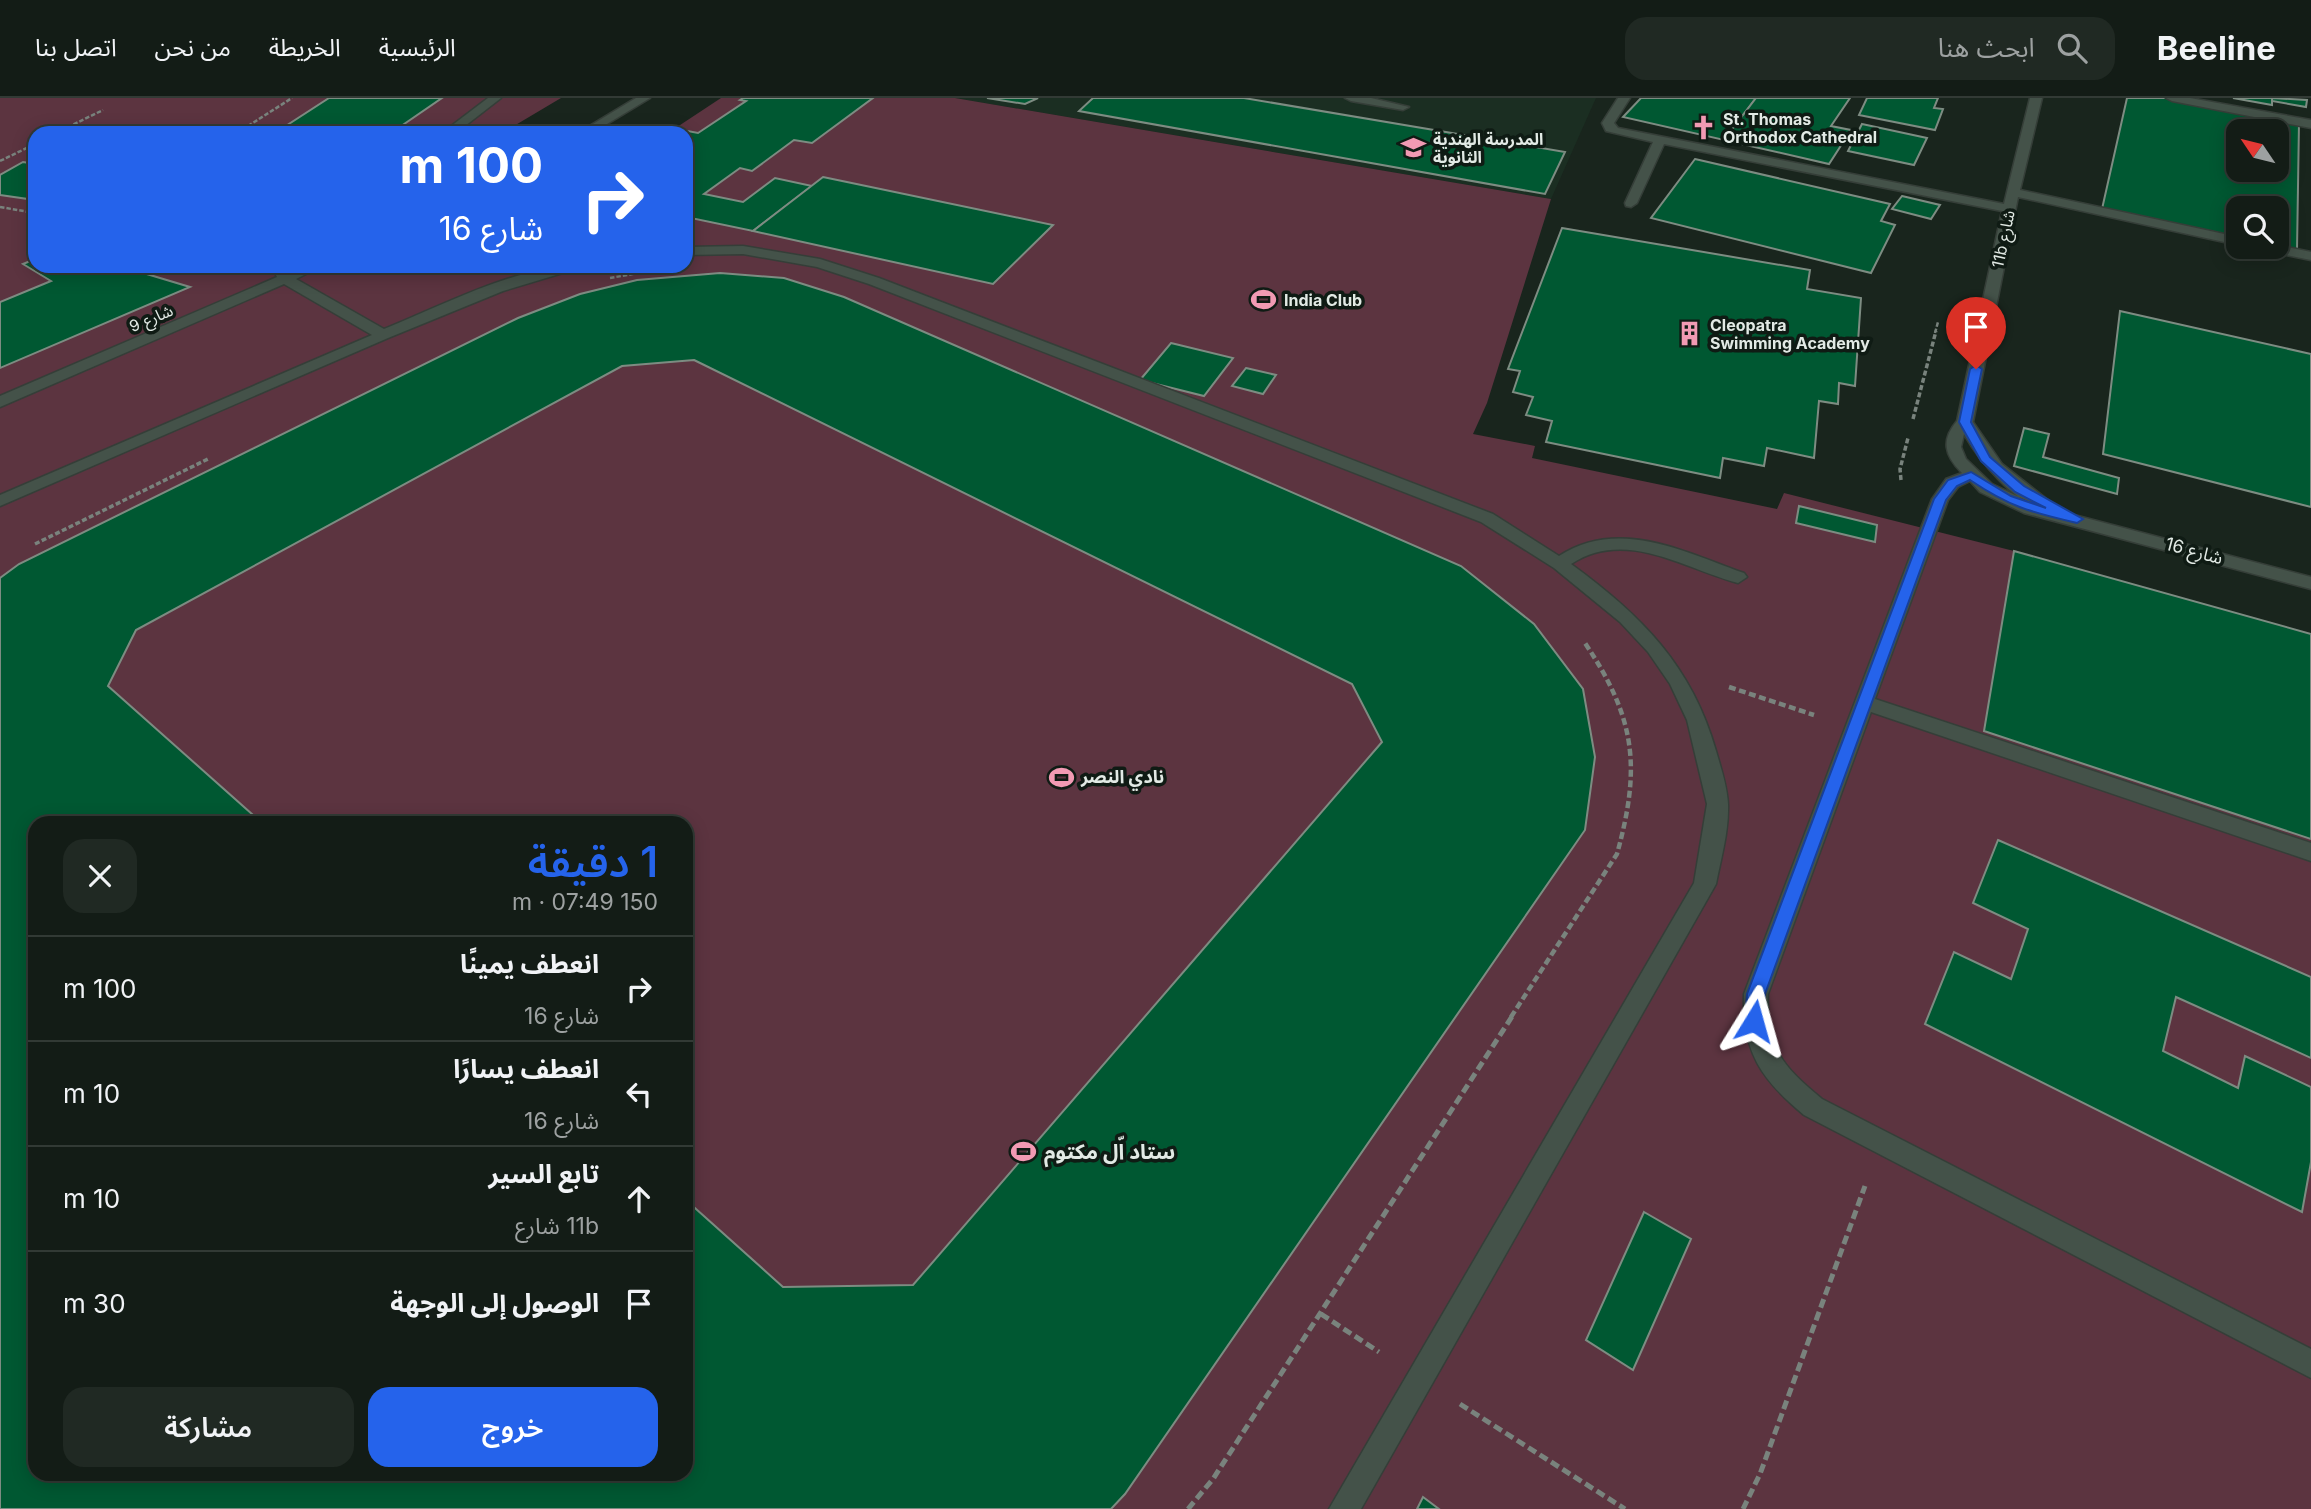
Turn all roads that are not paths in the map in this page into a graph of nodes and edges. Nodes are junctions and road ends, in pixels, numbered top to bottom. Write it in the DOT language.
graph roads {
  1 [pos="495,98"];
  2 [pos="644,98"];
  3 [pos="1351,98"];
  4 [pos="1624,98"];
  5 [pos="2036,98"];
  6 [pos="2172,98"];
  7 [pos="1403,107"];
  8 [pos="2311,124"];
  9 [pos="457,126"];
  10 [pos="596,126"];
  11 [pos="1660,140"];
  12 [pos="2013,192"];
  13 [pos="1631,203"];
  14 [pos="2009,209"];
  15 [pos="2226,238"];
  16 [pos="693,251"];
  17 [pos="2289,252"];
  18 [pos="2311,256"];
  19 [pos="283,273"];
  20 [pos="548,273"];
  21 [pos="383,335"];
  22 [pos="0,402"];
  23 [pos="1965,422"];
  24 [pos="1971,475"];
  25 [pos="0,501"];
  26 [pos="2077,519"];
  27 [pos="1560,563"];
  28 [pos="1738,577"];
  29 [pos="2311,583"];
  30 [pos="1865,702"];
  31 [pos="2311,852"];
  32 [pos="2311,1364"];
  33 [pos="1344,1509"];
  1 -- 9 [label="street"];
  2 -- 10 [label="street"];
  3 -- 7 [label="street"];
  4 -- 11 [label="street"];
  5 -- 12 [label="street, 11b شارع"];
  6 -- 8 [label="street"];
  11 -- 13 [label="street"];
  11 -- 14 [label="street"];
  12 -- 14 [label="street, 11b شارع"];
  12 -- 15 [label="street"];
  14 -- 23 [label="street, 11b شارع"];
  16 -- 27 [label="street"];
  17 -- 18 [label="street"];
  19 -- 21 [label="street"];
  19 -- 22 [label="street, شارع 9"];
  20 -- 21 [label="street"];
  21 -- 25 [label="street"];
  23 -- 24 [label="street, 11b شارع"];
  23 -- 26 [label="street, شارع 16"];
  24 -- 26 [label="street, شارع 16"];
  24 -- 30 [label="street"];
  26 -- 29 [label="street, شارع 16"];
  27 -- 28 [label="street"];
  27 -- 33 [label="street"];
  30 -- 31 [label="street"];
  30 -- 32 [label="street"];
}
